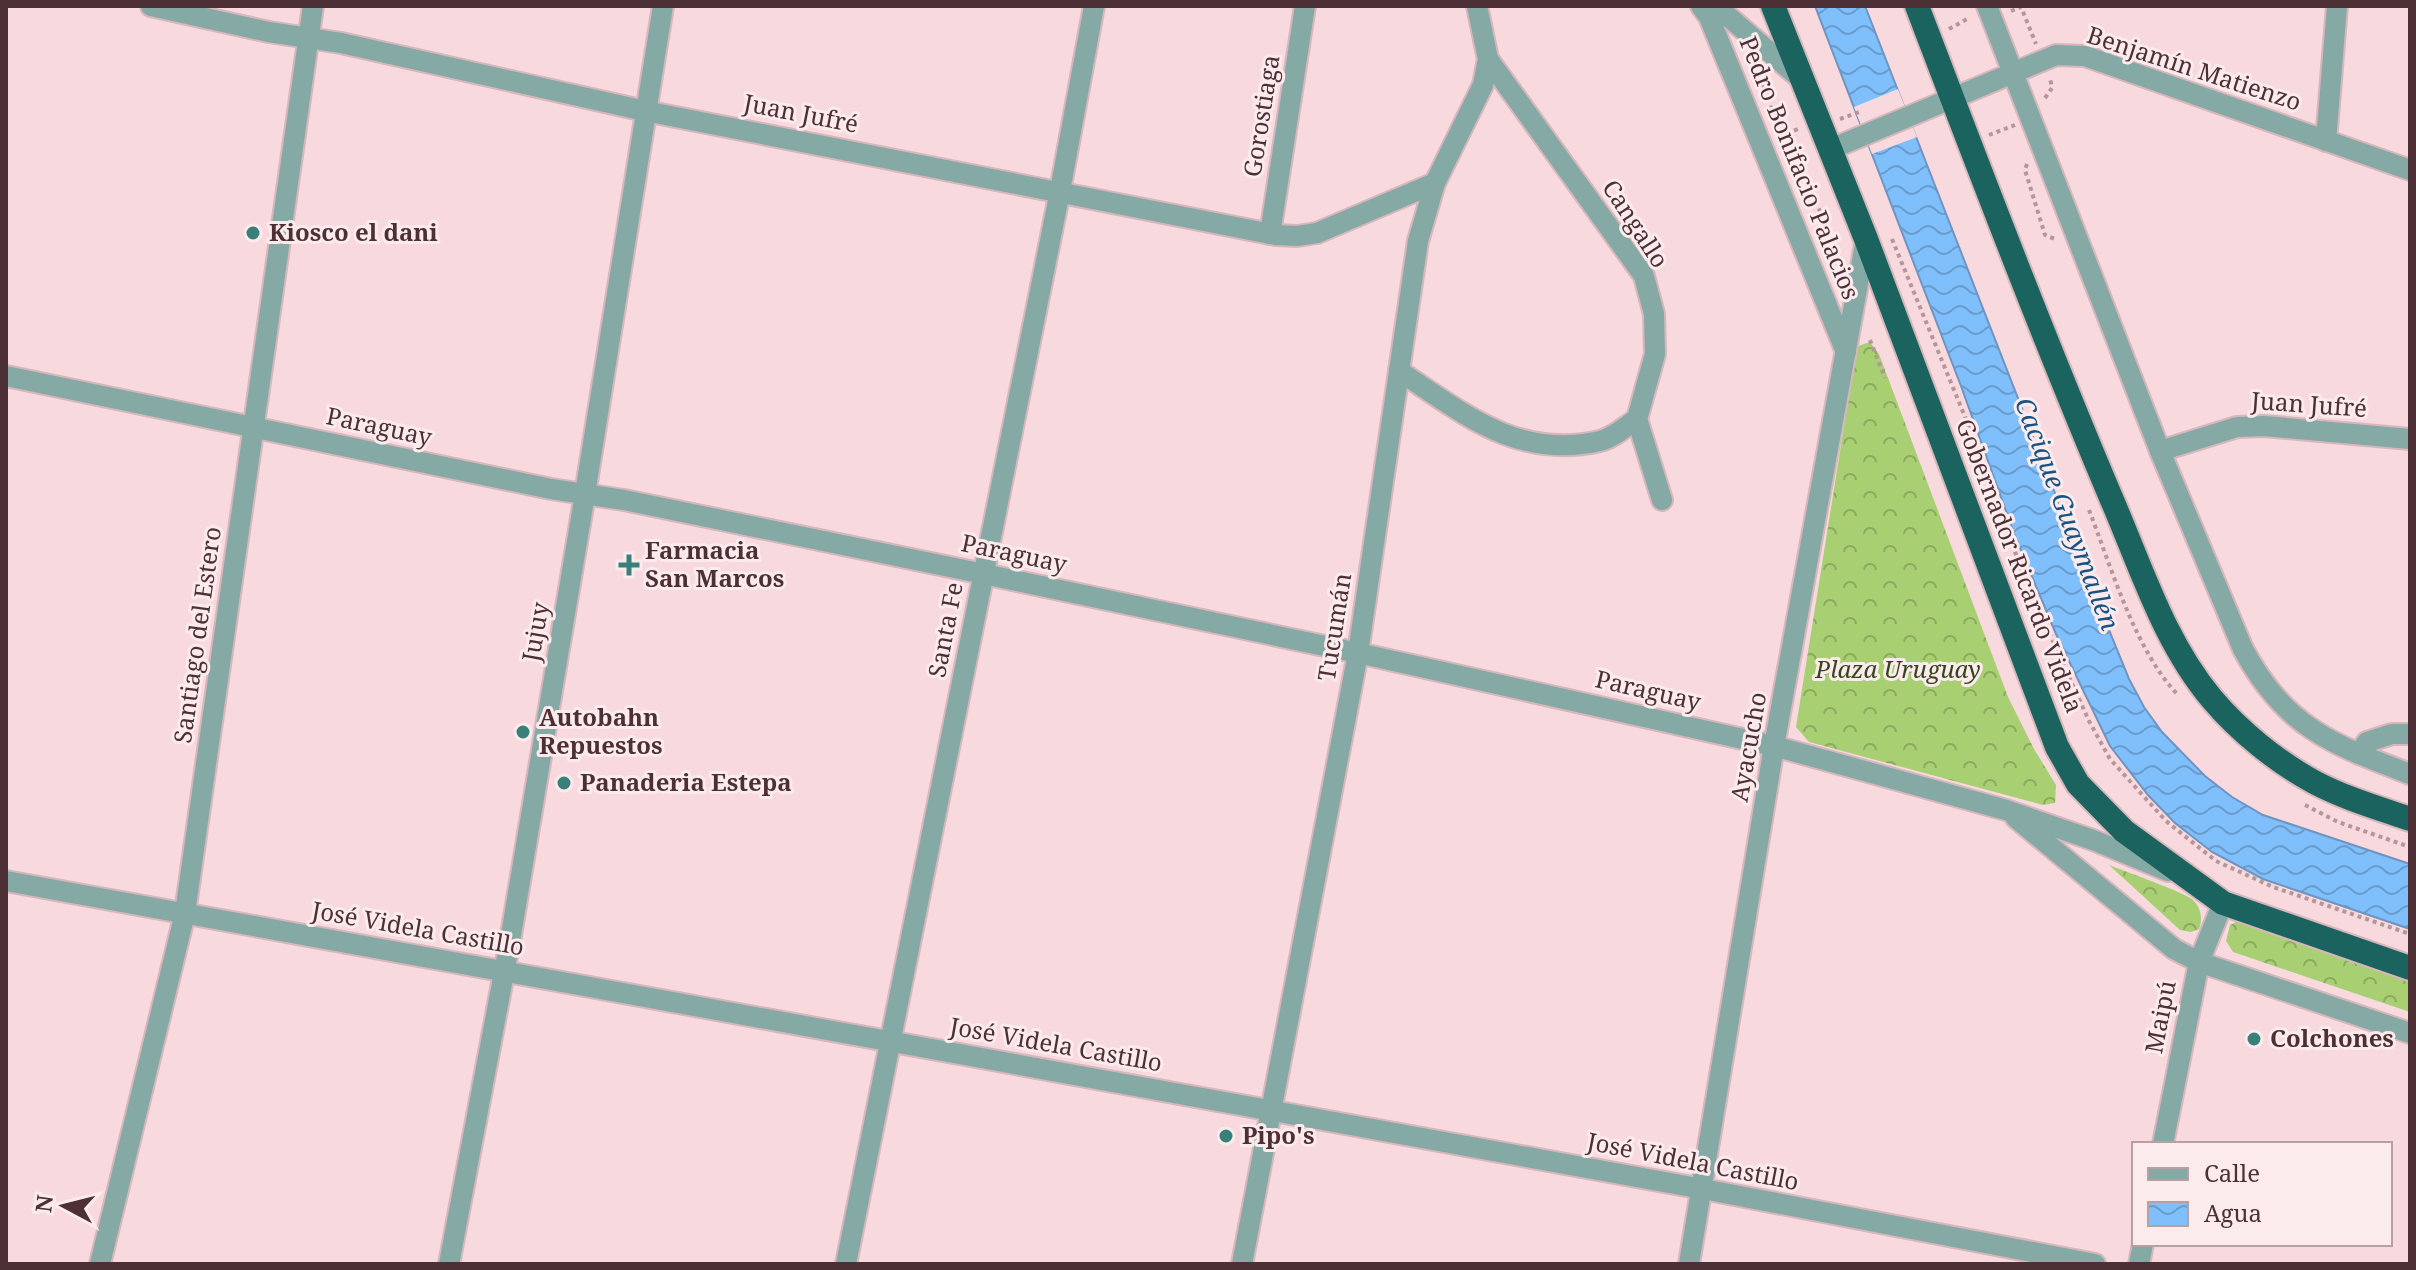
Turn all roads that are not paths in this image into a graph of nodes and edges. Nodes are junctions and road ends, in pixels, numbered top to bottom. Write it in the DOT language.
graph roads {
  1 [pos="151,6"];
  2 [pos="313,6"];
  3 [pos="663,6"];
  4 [pos="1094,6"];
  5 [pos="1305,6"];
  6 [pos="1477,6"];
  7 [pos="1701,6"];
  8 [pos="1716,6"];
  9 [pos="1773,6"];
  10 [pos="1917,6"];
  11 [pos="1987,6"];
  12 [pos="2337,6"];
  13 [pos="308,38"];
  14 [pos="1488,59"];
  15 [pos="2012,72"];
  16 [pos="1802,80"];
  17 [pos="1953,98"];
  18 [pos="645,111"];
  19 [pos="1849,141"];
  20 [pos="2326,141"];
  21 [pos="2410,170"];
  22 [pos="1435,183"];
  23 [pos="1060,191"];
  24 [pos="1270,234"];
  25 [pos="1866,239"];
  26 [pos="1846,352"];
  27 [pos="1399,371"];
  28 [pos="6,376"];
  29 [pos="1637,419"];
  30 [pos="254,428"];
  31 [pos="2410,439"];
  32 [pos="2160,451"];
  33 [pos="585,494"];
  34 [pos="1662,500"];
  35 [pos="984,574"];
  36 [pos="1358,653"];
  37 [pos="2410,734"];
  38 [pos="1774,746"];
  39 [pos="2359,754"];
  40 [pos="2410,774"];
  41 [pos="2006,810"];
  42 [pos="2410,819"];
  43 [pos="2187,879"];
  44 [pos="6,881"];
  45 [pos="2223,903"];
  46 [pos="185,913"];
  47 [pos="2199,962"];
  48 [pos="2410,968"];
  49 [pos="504,971"];
  50 [pos="2410,1033"];
  51 [pos="891,1041"];
  52 [pos="1273,1111"];
  53 [pos="2163,1142"];
  54 [pos="1703,1189"];
  55 [pos="100,1264"];
  56 [pos="449,1264"];
  57 [pos="846,1264"];
  58 [pos="1242,1264"];
  59 [pos="1689,1264"];
  60 [pos="2095,1264"];
  1 -- 13 [label="street, Juan Jufré"];
  2 -- 13 [label="street, Santiago del Estero"];
  3 -- 18 [label="street, Jujuy"];
  4 -- 23 [label="street, Santa Fe"];
  5 -- 24 [label="street, Gorostiaga"];
  6 -- 14 [label="street, Tucumán"];
  7 -- 26 [label="street, Pedro Bonifacio Palacios"];
  8 -- 16 [label="street"];
  9 -- 16 [label="highway, Gobernador Ricardo Videla"];
  10 -- 17 [label="highway"];
  11 -- 15 [label="street"];
  12 -- 20 [label="street"];
  13 -- 18 [label="street, Juan Jufré"];
  13 -- 30 [label="street, Santiago del Estero"];
  14 -- 22 [label="street, Tucumán"];
  14 -- 29 [label="street, Cangallo"];
  15 -- 17 [label="street, Benjamín Matienzo"];
  15 -- 20 [label="street, Benjamín Matienzo"];
  15 -- 32 [label="street"];
  16 -- 19 [label="highway, Gobernador Ricardo Videla"];
  17 -- 19 [label="street, Benjamín Matienzo"];
  17 -- 42 [label="highway"];
  18 -- 23 [label="street, Juan Jufré"];
  18 -- 33 [label="street, Jujuy"];
  19 -- 25 [label="highway, Gobernador Ricardo Videla"];
  20 -- 21 [label="street, Benjamín Matienzo"];
  22 -- 24 [label="street, Juan Jufré"];
  22 -- 27 [label="street, Tucumán"];
  23 -- 24 [label="street, Juan Jufré"];
  23 -- 35 [label="street, Santa Fe"];
  25 -- 26 [label="street, Ayacucho"];
  25 -- 43 [label="highway, Gobernador Ricardo Videla"];
  26 -- 38 [label="street, Ayacucho"];
  27 -- 29 [label="street"];
  27 -- 36 [label="street, Tucumán"];
  28 -- 30 [label="street, Paraguay"];
  29 -- 34 [label="street"];
  30 -- 33 [label="street, Paraguay"];
  30 -- 46 [label="street, Santiago del Estero"];
  31 -- 32 [label="street, Juan Jufré"];
  32 -- 39 [label="street"];
  33 -- 35 [label="street, Paraguay"];
  33 -- 49 [label="street, Jujuy"];
  35 -- 36 [label="street, Paraguay"];
  35 -- 51 [label="street, Santa Fe"];
  36 -- 38 [label="street, Paraguay"];
  36 -- 52 [label="street, Tucumán"];
  37 -- 39 [label="street"];
  38 -- 41 [label="street, Paraguay"];
  38 -- 54 [label="street, Ayacucho"];
  39 -- 40 [label="street"];
  41 -- 43 [label="street, Paraguay"];
  41 -- 47 [label="street, Paraguay"];
  43 -- 45 [label="highway, Gobernador Ricardo Videla"];
  44 -- 46 [label="street, José Videla Castillo"];
  45 -- 47 [label="street, Maipú"];
  45 -- 48 [label="highway, Gobernador Ricardo Videla"];
  46 -- 49 [label="street, José Videla Castillo"];
  46 -- 55 [label="street, Santiago del Estero"];
  47 -- 50 [label="street"];
  47 -- 53 [label="street, Maipú"];
  49 -- 51 [label="street, José Videla Castillo"];
  49 -- 56 [label="street, Jujuy"];
  51 -- 52 [label="street, José Videla Castillo"];
  51 -- 57 [label="street, Santa Fe"];
  52 -- 54 [label="street, José Videla Castillo"];
  52 -- 58 [label="street, Tucumán"];
  54 -- 59 [label="street, Ayacucho"];
  54 -- 60 [label="street, José Videla Castillo"];
}
